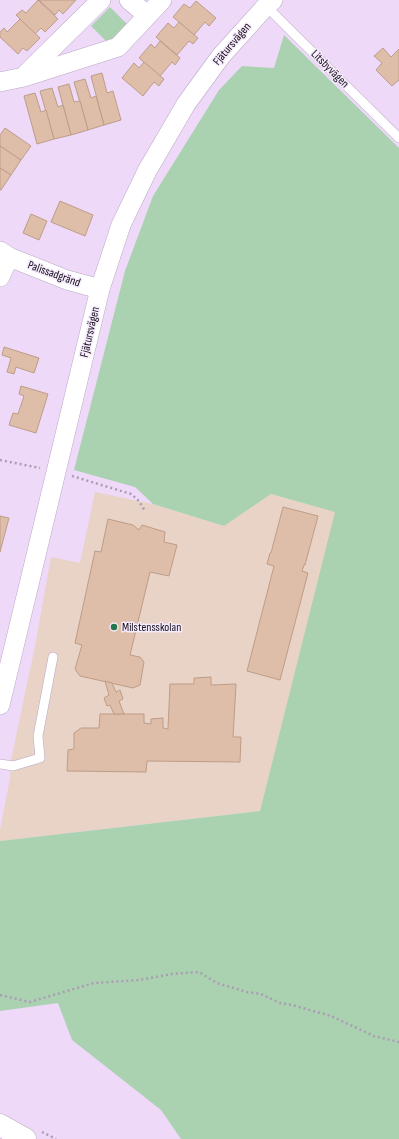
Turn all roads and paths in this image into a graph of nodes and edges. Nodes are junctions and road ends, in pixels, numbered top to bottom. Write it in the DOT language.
graph roads {
  1 [pos="101,0"];
  2 [pos="129,0"];
  3 [pos="162,0"];
  4 [pos="266,2"];
  5 [pos="147,15"];
  6 [pos="24,77"];
  7 [pos="0,82"];
  8 [pos="399,138"];
  9 [pos="4,254"];
  10 [pos="0,277"];
  11 [pos="100,289"];
  12 [pos="0,460"];
  13 [pos="57,472"];
  14 [pos="145,511"];
  15 [pos="53,657"];
  16 [pos="2,686"];
  17 [pos="0,705"];
  18 [pos="0,764"];
  19 [pos="0,995"];
  20 [pos="399,1042"];
  21 [pos="0,1125"];
  22 [pos="25,1139"];
  1 -- 6 [label="street"];
  2 -- 5 [label="street"];
  3 -- 5 [label="street"];
  4 -- 8 [label="lane, Litsbyvägen"];
  4 -- 11 [label="street, Fjätursvägen"];
  5 -- 6 [label="street"];
  6 -- 7 [label="street"];
  9 -- 10 [label="street, Palissadgränd"];
  9 -- 11 [label="street, Palissadgränd"];
  11 -- 13 [label="street, Fjätursvägen"];
  12 -- 13 [label="path"];
  13 -- 14 [label="path"];
  13 -- 16 [label="street, Fjätursvägen"];
  15 -- 18 [label="lane"];
  16 -- 17 [label="street, Fjätursvägen"];
  19 -- 20 [label="path"];
  21 -- 22 [label="main road"];
}
